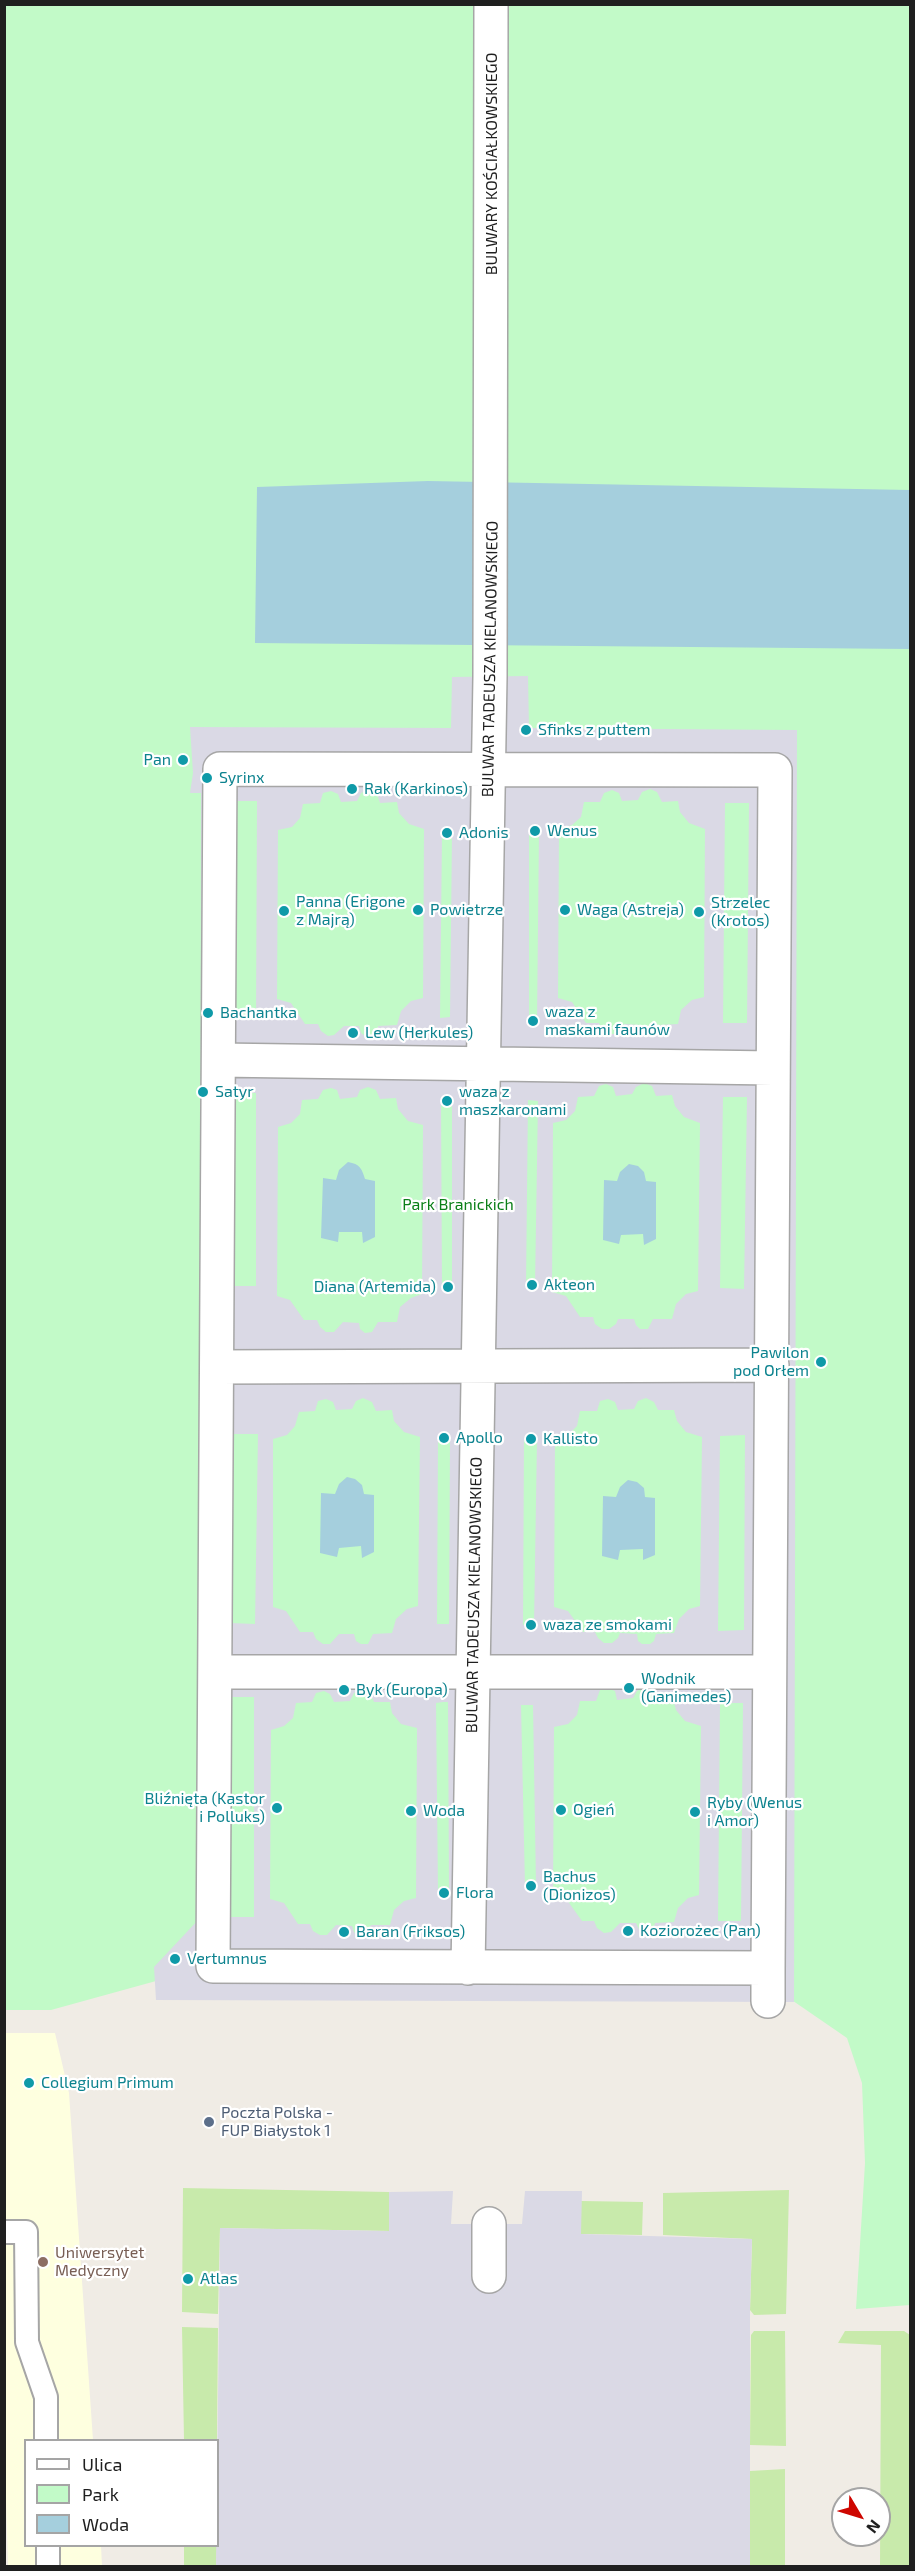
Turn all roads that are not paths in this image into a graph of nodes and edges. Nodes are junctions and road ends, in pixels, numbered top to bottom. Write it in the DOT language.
graph roads {
  1 [pos="491,4"];
  2 [pos="491,323"];
  3 [pos="489,769"];
  4 [pos="219,1060"];
  5 [pos="483,1064"];
  6 [pos="773,1068"];
  7 [pos="772,1365"];
  8 [pos="478,1366"];
  9 [pos="217,1367"];
  10 [pos="215,1672"];
  11 [pos="472,1672"];
  12 [pos="770,1672"];
  13 [pos="468,1968"];
  14 [pos="768,1968"];
  15 [pos="768,2001"];
  16 [pos="489,2224"];
  17 [pos="4,2232"];
  18 [pos="489,2276"];
  19 [pos="46,2439"];
  20 [pos="48,2547"];
  21 [pos="48,2566"];
  1 -- 2 [label="street, BULWARY KOŚCIAŁKOWSKIEGO"];
  2 -- 3 [label="street, BULWAR TADEUSZA KIELANOWSKIEGO"];
  3 -- 4 [label="street"];
  3 -- 5 [label="street, BULWAR TADEUSZA KIELANOWSKIEGO"];
  3 -- 6 [label="street"];
  4 -- 5 [label="street"];
  4 -- 9 [label="street"];
  5 -- 6 [label="street"];
  5 -- 8 [label="street, BULWAR TADEUSZA KIELANOWSKIEGO"];
  6 -- 7 [label="street"];
  7 -- 8 [label="street"];
  7 -- 12 [label="street"];
  8 -- 9 [label="street"];
  8 -- 11 [label="street, BULWAR TADEUSZA KIELANOWSKIEGO"];
  9 -- 10 [label="street"];
  10 -- 11 [label="street"];
  10 -- 13 [label="street"];
  11 -- 12 [label="street"];
  11 -- 13 [label="street, BULWAR TADEUSZA KIELANOWSKIEGO"];
  12 -- 14 [label="street"];
  13 -- 14 [label="street"];
  14 -- 15 [label="street"];
  16 -- 18 [label="street"];
  17 -- 19 [label="lane"];
  20 -- 21 [label="lane"];
}
